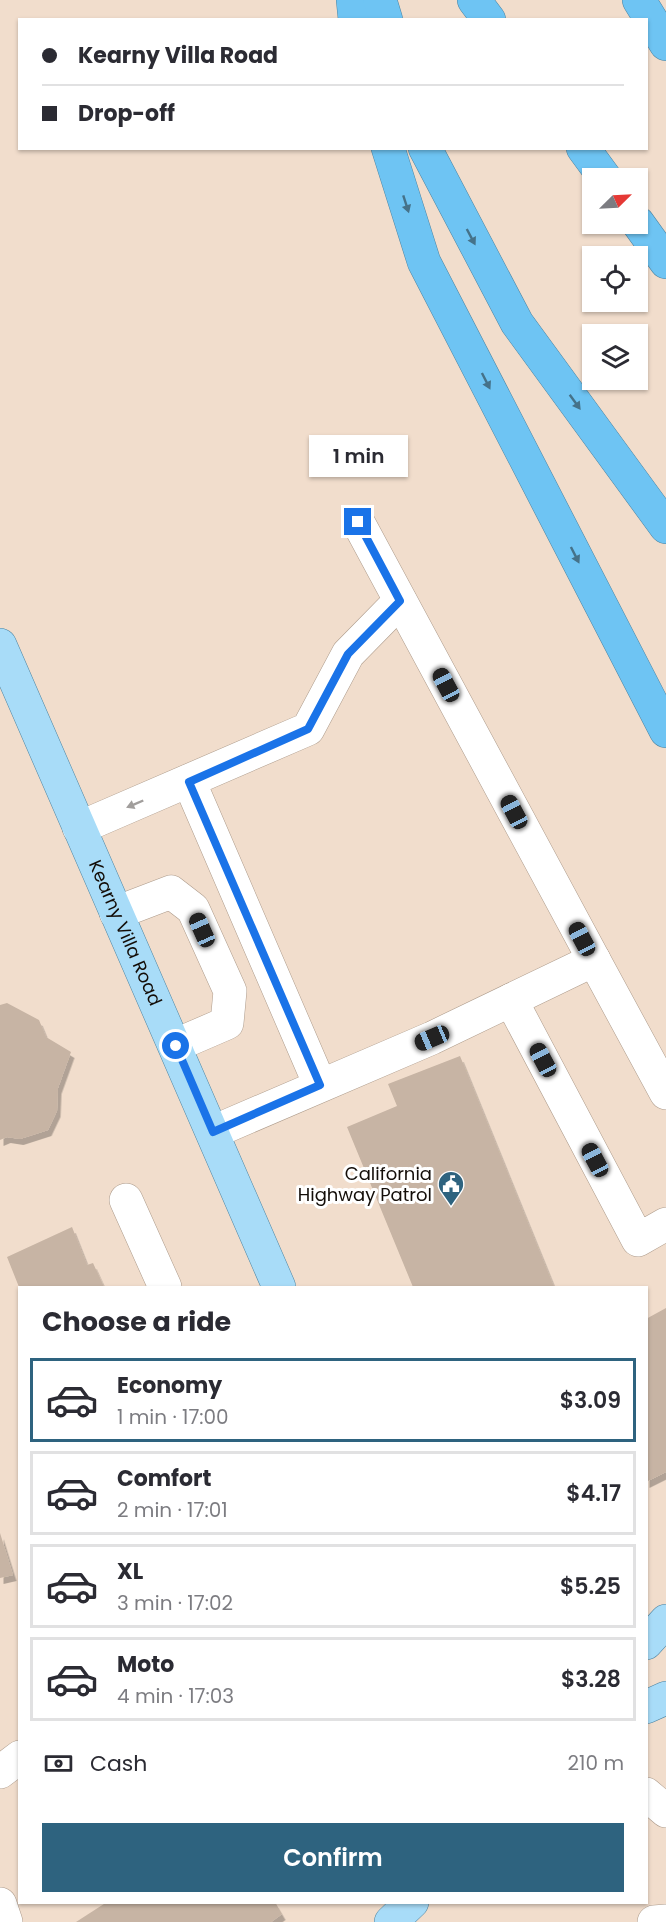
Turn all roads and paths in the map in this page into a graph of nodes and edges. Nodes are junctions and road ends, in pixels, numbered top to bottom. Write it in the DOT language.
graph roads {
  1 [pos="353,0"];
  2 [pos="380,0"];
  3 [pos="474,0"];
  4 [pos="639,0"];
  5 [pos="355,18"];
  6 [pos="385,18"];
  7 [pos="488,18"];
  8 [pos="666,44"];
  9 [pos="389,150"];
  10 [pos="426,150"];
  11 [pos="584,150"];
  12 [pos="598,168"];
  13 [pos="646,234"];
  14 [pos="666,262"];
  15 [pos="358,522"];
  16 [pos="666,527"];
  17 [pos="400,601"];
  18 [pos="0,645"];
  19 [pos="666,731"];
  20 [pos="189,782"];
  21 [pos="79,828"];
  22 [pos="116,913"];
  23 [pos="594,960"];
  24 [pos="511,1000"];
  25 [pos="176,1046"];
  26 [pos="320,1085"];
  27 [pos="666,1093"];
  28 [pos="213,1132"];
  29 [pos="126,1200"];
  30 [pos="666,1224"];
  31 [pos="165,1286"];
  32 [pos="279,1286"];
  33 [pos="666,1621"];
  34 [pos="648,1641"];
  35 [pos="666,1698"];
  36 [pos="648,1706"];
  37 [pos="18,1758"];
  38 [pos="0,1772"];
  39 [pos="648,1796"];
  40 [pos="666,1811"];
  41 [pos="0,1904"];
  42 [pos="410,1904"];
  43 [pos="666,1921"];
  44 [pos="6,1922"];
  45 [pos="391,1922"];
  46 [pos="654,1922"];
  1 -- 5 [label="highway"];
  2 -- 6 [label="highway"];
  3 -- 7 [label="highway"];
  4 -- 8 [label="highway"];
  9 -- 19 [label="highway, one-way"];
  10 -- 16 [label="highway, one-way"];
  11 -- 12 [label="highway"];
  13 -- 14 [label="highway"];
  15 -- 17 [label="street"];
  17 -- 20 [label="street"];
  17 -- 23 [label="street"];
  18 -- 21 [label="main road, Kearny Villa Road"];
  20 -- 21 [label="street, one-way"];
  20 -- 26 [label="street"];
  21 -- 22 [label="main road, Kearny Villa Road"];
  22 -- 25 [label="main road, Kearny Villa Road"];
  22 -- 25 [label="street"];
  23 -- 24 [label="street"];
  23 -- 27 [label="street"];
  24 -- 26 [label="street"];
  24 -- 30 [label="street"];
  25 -- 28 [label="main road, Kearny Villa Road"];
  26 -- 28 [label="street"];
  28 -- 32 [label="main road, Kearny Villa Road"];
  29 -- 31 [label="street"];
  33 -- 34 [label="main road"];
  35 -- 36 [label="main road"];
  37 -- 38 [label="street"];
  39 -- 40 [label="street"];
  41 -- 44 [label="street"];
  42 -- 45 [label="main road"];
  43 -- 46 [label="street"];
}
